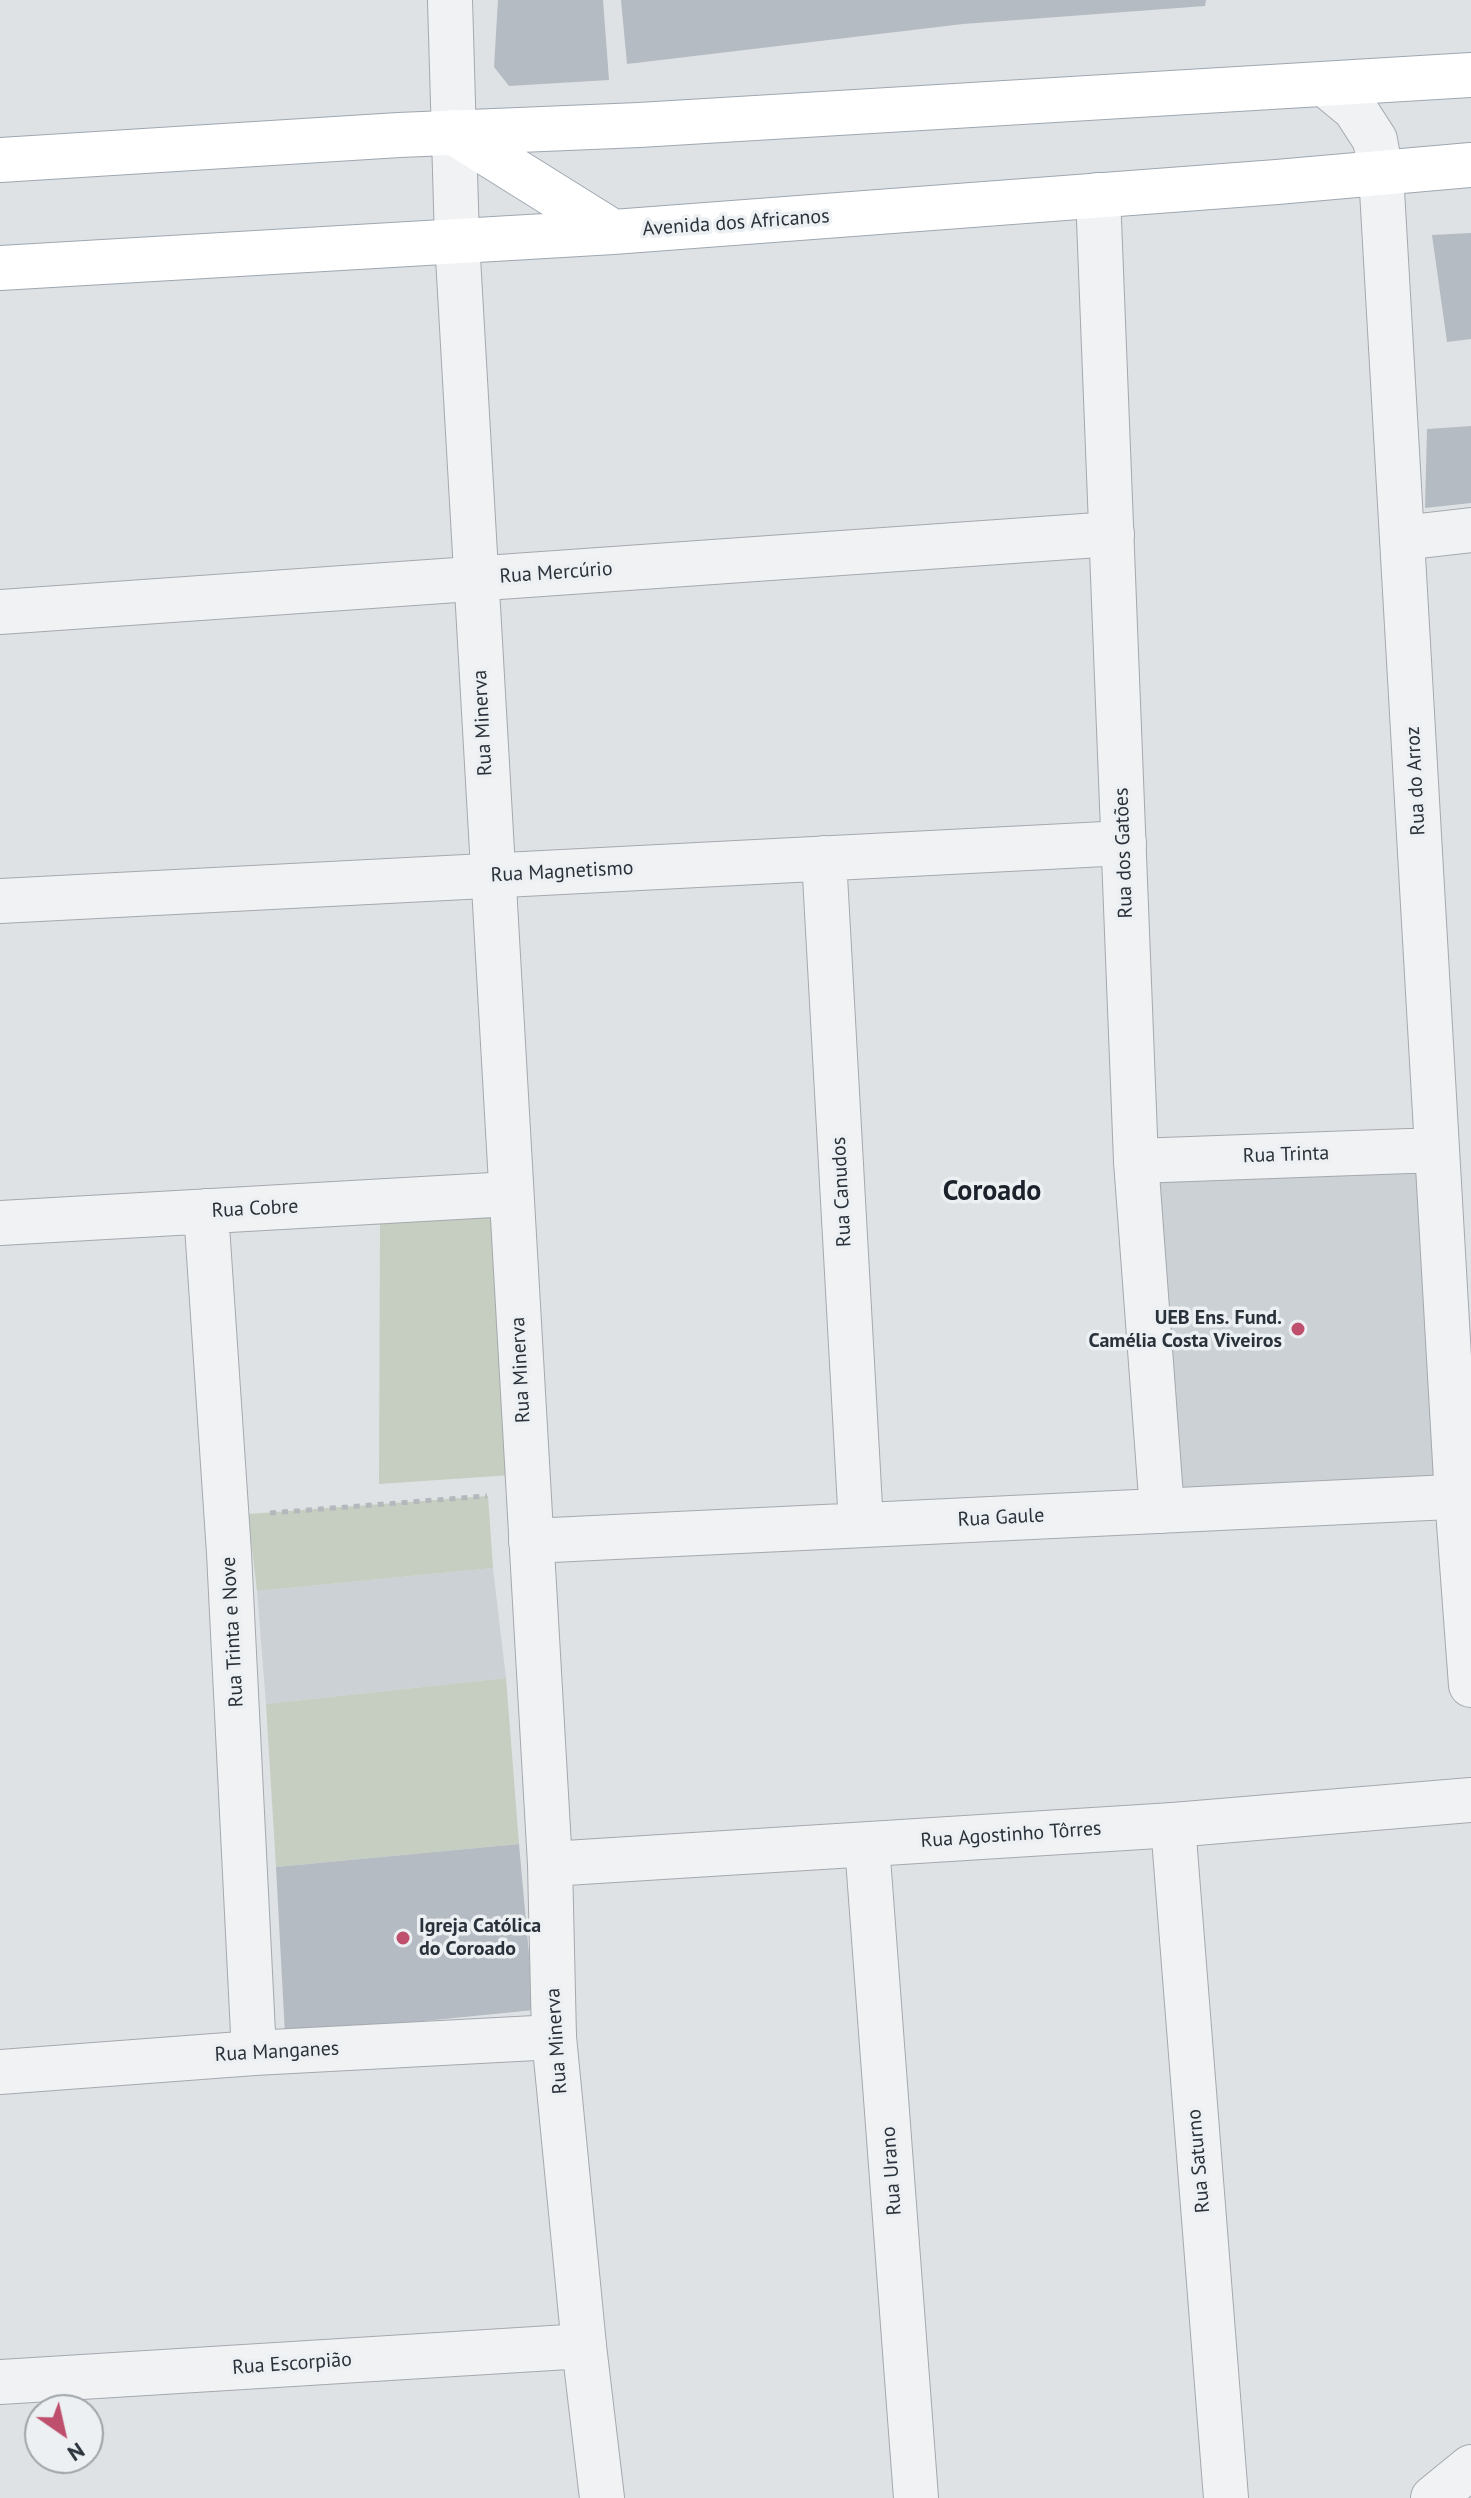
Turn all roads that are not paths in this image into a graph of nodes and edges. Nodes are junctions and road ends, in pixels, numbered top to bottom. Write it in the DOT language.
graph roads {
  1 [pos="450,0"];
  2 [pos="1471,75"];
  3 [pos="1326,85"];
  4 [pos="453,132"];
  5 [pos="0,160"];
  6 [pos="1471,165"];
  7 [pos="1381,173"];
  8 [pos="1098,195"];
  9 [pos="613,232"];
  10 [pos="457,240"];
  11 [pos="0,268"];
  12 [pos="1471,530"];
  13 [pos="1112,534"];
  14 [pos="1402,538"];
  15 [pos="474,579"];
  16 [pos="0,612"];
  17 [pos="1124,843"];
  18 [pos="824,858"];
  19 [pos="492,876"];
  20 [pos="0,901"];
  21 [pos="1436,1150"];
  22 [pos="1136,1161"];
  23 [pos="510,1194"];
  24 [pos="206,1211"];
  25 [pos="0,1223"];
  26 [pos="1464,1496"];
  27 [pos="1162,1511"];
  28 [pos="861,1525"];
  29 [pos="531,1541"];
  30 [pos="1471,1685"];
  31 [pos="1471,1800"];
  32 [pos="1173,1825"];
  33 [pos="867,1845"];
  34 [pos="550,1864"];
  35 [pos="554,2037"];
  36 [pos="254,2053"];
  37 [pos="0,2072"];
  38 [pos="584,2346"];
  39 [pos="0,2382"];
  40 [pos="1471,2467"];
  41 [pos="602,2498"];
  42 [pos="916,2498"];
  43 [pos="1226,2498"];
  44 [pos="1433,2498"];
  1 -- 4 [label="street, Rua Minerva"];
  2 -- 3 [label="main road"];
  3 -- 4 [label="main road"];
  3 -- 7 [label="street, Rua do Arroz"];
  4 -- 5 [label="main road"];
  4 -- 9 [label="main road"];
  4 -- 10 [label="street, Rua Minerva"];
  6 -- 7 [label="main road, Avenida dos Africanos"];
  7 -- 8 [label="main road, Avenida dos Africanos"];
  7 -- 14 [label="street, Rua do Arroz"];
  8 -- 9 [label="main road, Avenida dos Africanos"];
  8 -- 13 [label="street, Rua dos Gatões"];
  9 -- 10 [label="main road, Avenida dos Africanos"];
  10 -- 11 [label="main road, Avenida dos Africanos"];
  10 -- 15 [label="street, Rua Minerva"];
  12 -- 14 [label="street"];
  13 -- 15 [label="street, Rua Mercúrio"];
  13 -- 17 [label="street, Rua dos Gatões"];
  14 -- 21 [label="street, Rua do Arroz"];
  15 -- 16 [label="street, Rua Mercúrio"];
  15 -- 19 [label="street, Rua Minerva"];
  17 -- 18 [label="street, Rua Magnetismo"];
  17 -- 22 [label="street, Rua dos Gatões"];
  18 -- 19 [label="street, Rua Magnetismo"];
  18 -- 28 [label="street, Rua Canudos"];
  19 -- 20 [label="street, Rua Magnetismo"];
  19 -- 23 [label="street, Rua Minerva"];
  21 -- 22 [label="street, Rua Trinta"];
  21 -- 26 [label="street, Rua do Arroz"];
  22 -- 27 [label="street, Rua dos Gatões"];
  23 -- 24 [label="street, Rua Cobre"];
  23 -- 29 [label="street, Rua Minerva"];
  24 -- 25 [label="street, Rua Cobre"];
  24 -- 36 [label="street, Rua Trinta e Nove"];
  26 -- 27 [label="street, Rua Gaule"];
  26 -- 30 [label="street, Rua do Arroz"];
  27 -- 28 [label="street, Rua Gaule"];
  28 -- 29 [label="street, Rua Gaule"];
  29 -- 34 [label="street, Rua Minerva"];
  31 -- 32 [label="street, Rua Agostinho Tôrres"];
  32 -- 33 [label="street, Rua Agostinho Tôrres"];
  32 -- 43 [label="street, Rua Saturno"];
  33 -- 34 [label="street, Rua Agostinho Tôrres"];
  33 -- 42 [label="street, Rua Urano"];
  34 -- 35 [label="street, Rua Minerva"];
  35 -- 36 [label="street, Rua Manganes"];
  35 -- 38 [label="street, Rua Minerva"];
  36 -- 37 [label="street, Rua Manganes"];
  38 -- 39 [label="street, Rua Escorpião"];
  38 -- 41 [label="street, Rua Minerva"];
  40 -- 44 [label="street"];
}
